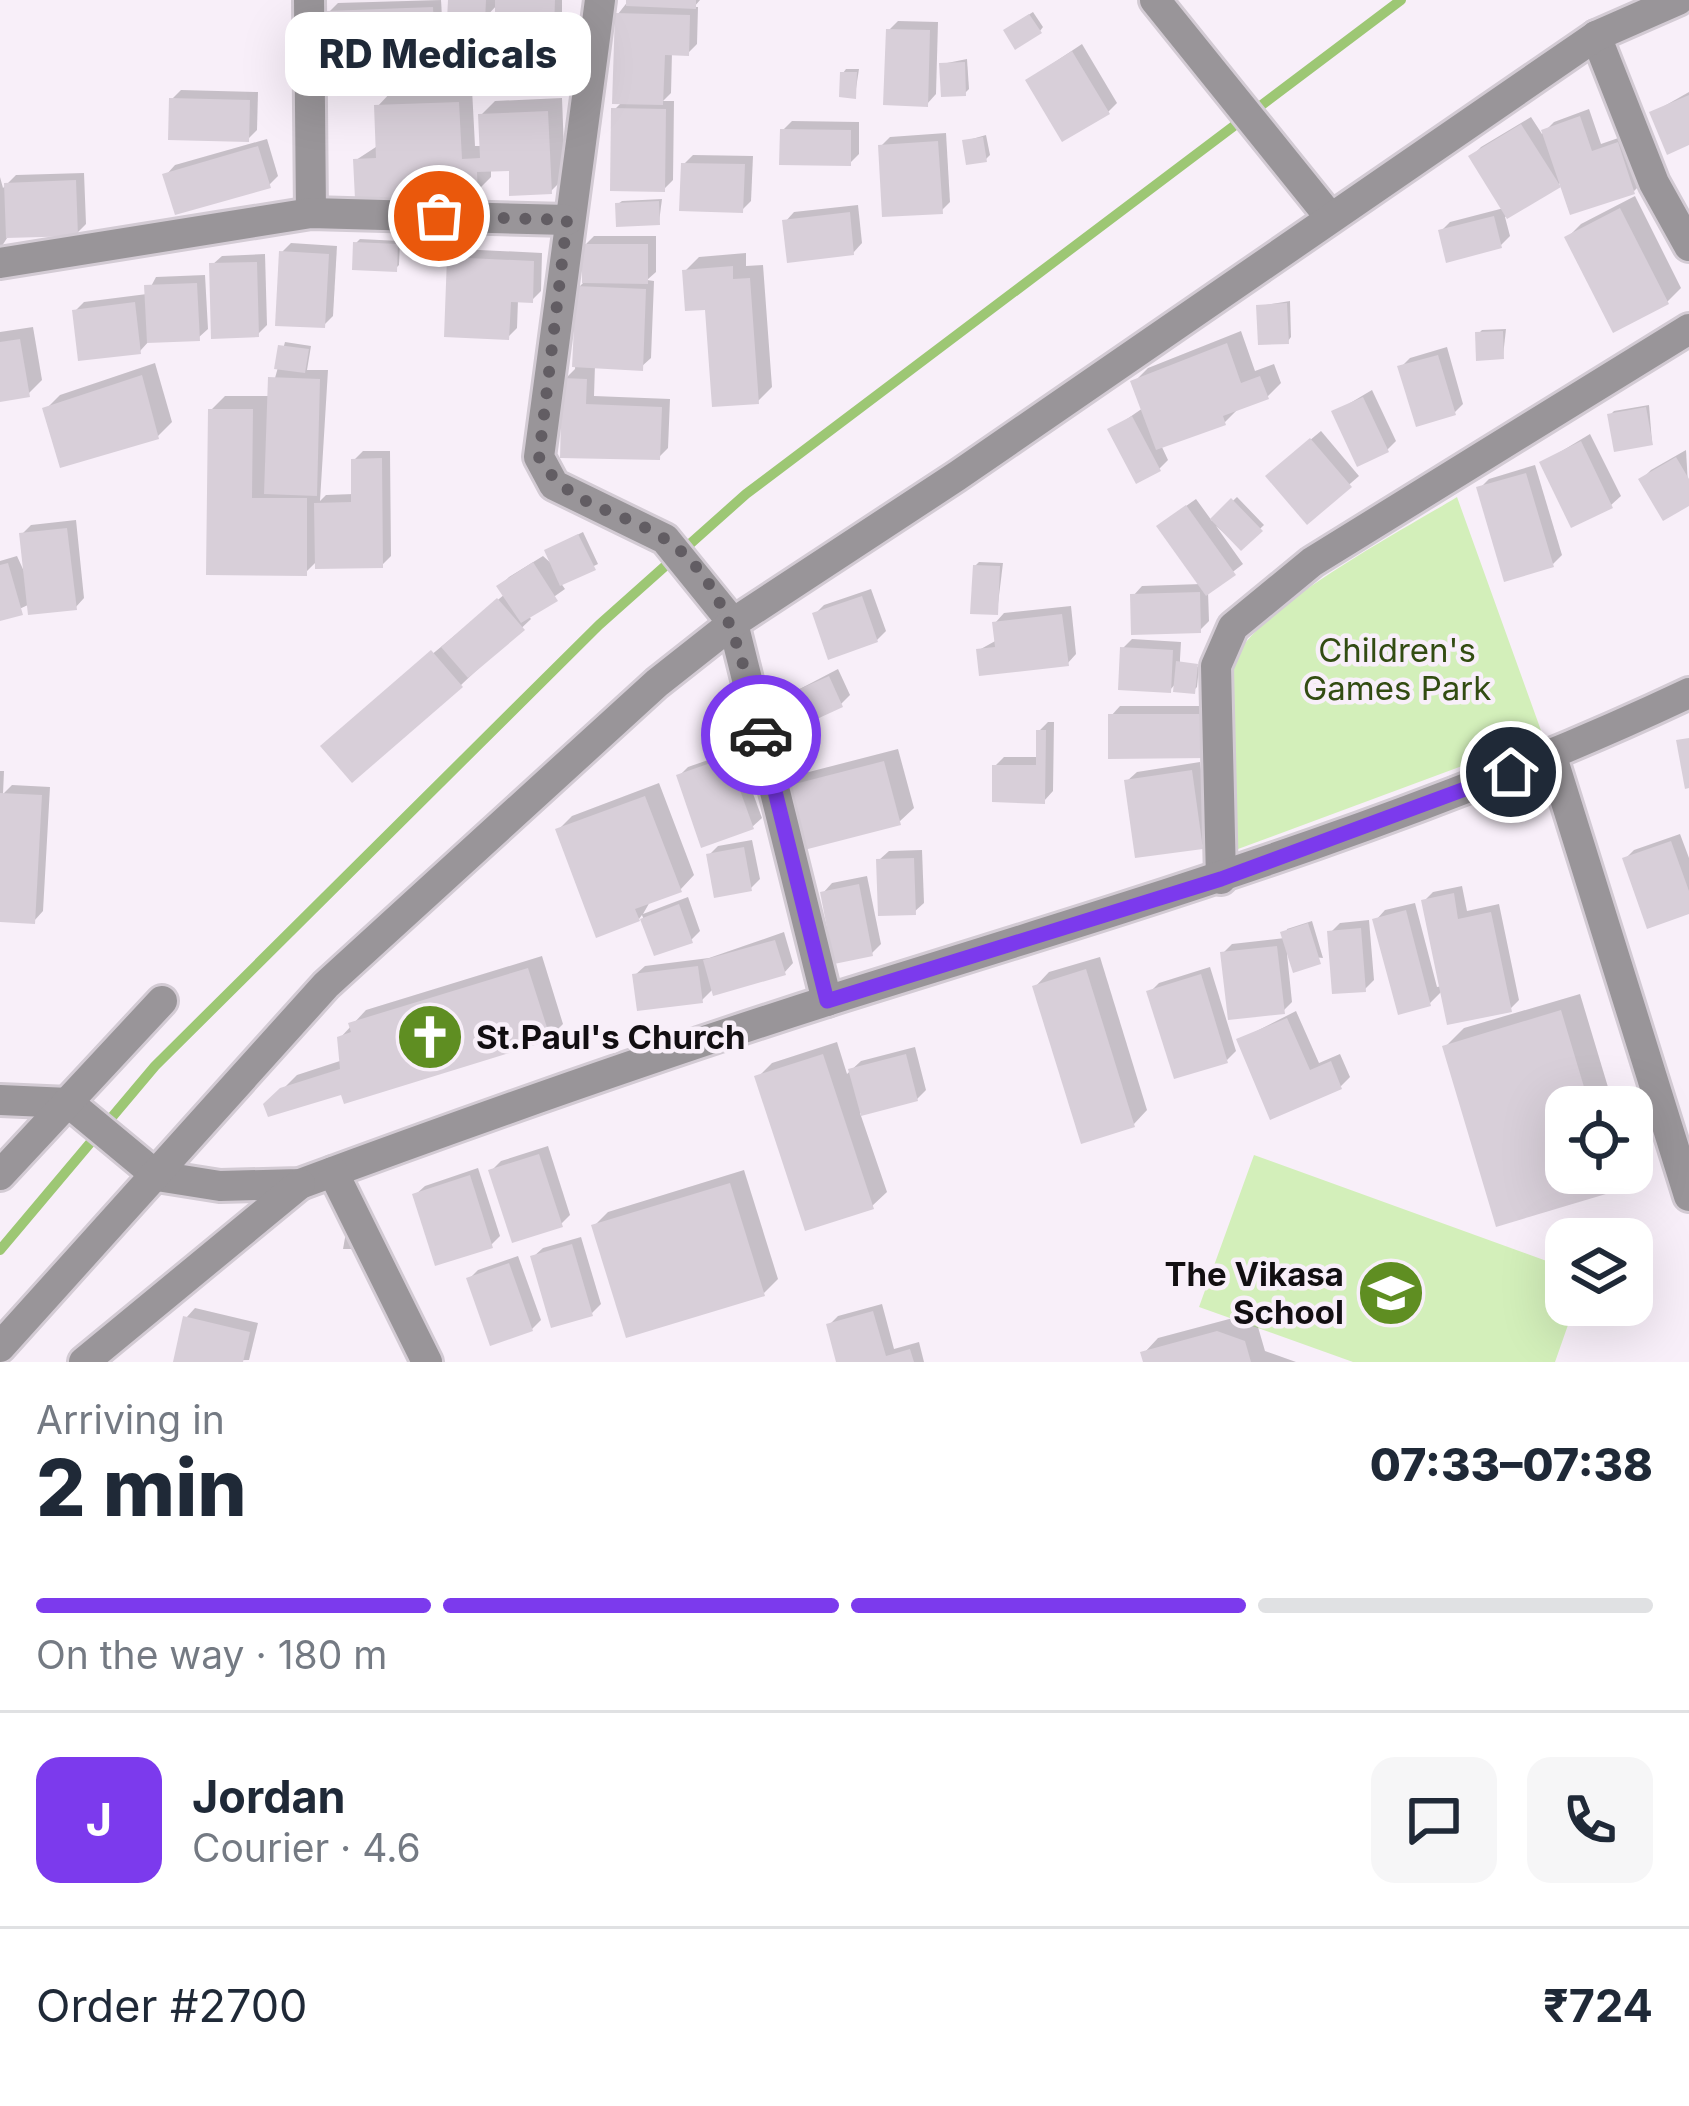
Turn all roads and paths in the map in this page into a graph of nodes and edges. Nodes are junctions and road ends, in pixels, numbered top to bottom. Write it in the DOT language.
graph roads {
  1 [pos="309,0"];
  2 [pos="600,0"];
  3 [pos="1155,0"];
  4 [pos="1678,0"];
  5 [pos="1596,36"];
  6 [pos="311,213"];
  7 [pos="1329,216"];
  8 [pos="567,220"];
  9 [pos="1689,246"];
  10 [pos="0,263"];
  11 [pos="1689,329"];
  12 [pos="733,623"];
  13 [pos="1689,693"];
  14 [pos="1552,758"];
  15 [pos="1221,879"];
  16 [pos="162,1001"];
  17 [pos="827,1001"];
  18 [pos="0,1100"];
  19 [pos="78,1111"];
  20 [pos="333,1172"];
  21 [pos="0,1175"];
  22 [pos="157,1176"];
  23 [pos="300,1184"];
  24 [pos="1689,1196"];
  25 [pos="0,1346"];
  26 [pos="84,1362"];
  27 [pos="427,1362"];
  1 -- 6 [label="street"];
  2 -- 8 [label="street"];
  3 -- 7 [label="street"];
  4 -- 5 [label="street"];
  5 -- 7 [label="street"];
  5 -- 9 [label="street"];
  6 -- 8 [label="street"];
  6 -- 10 [label="street"];
  7 -- 12 [label="street"];
  8 -- 12 [label="street"];
  11 -- 15 [label="street"];
  12 -- 17 [label="street"];
  12 -- 22 [label="street"];
  13 -- 14 [label="street"];
  14 -- 15 [label="street"];
  14 -- 24 [label="street"];
  15 -- 17 [label="street"];
  16 -- 19 [label="street"];
  17 -- 20 [label="street"];
  18 -- 19 [label="street"];
  19 -- 21 [label="street"];
  19 -- 22 [label="street"];
  20 -- 23 [label="street"];
  20 -- 27 [label="street"];
  22 -- 23 [label="street"];
  22 -- 25 [label="street"];
  23 -- 26 [label="street"];
}
